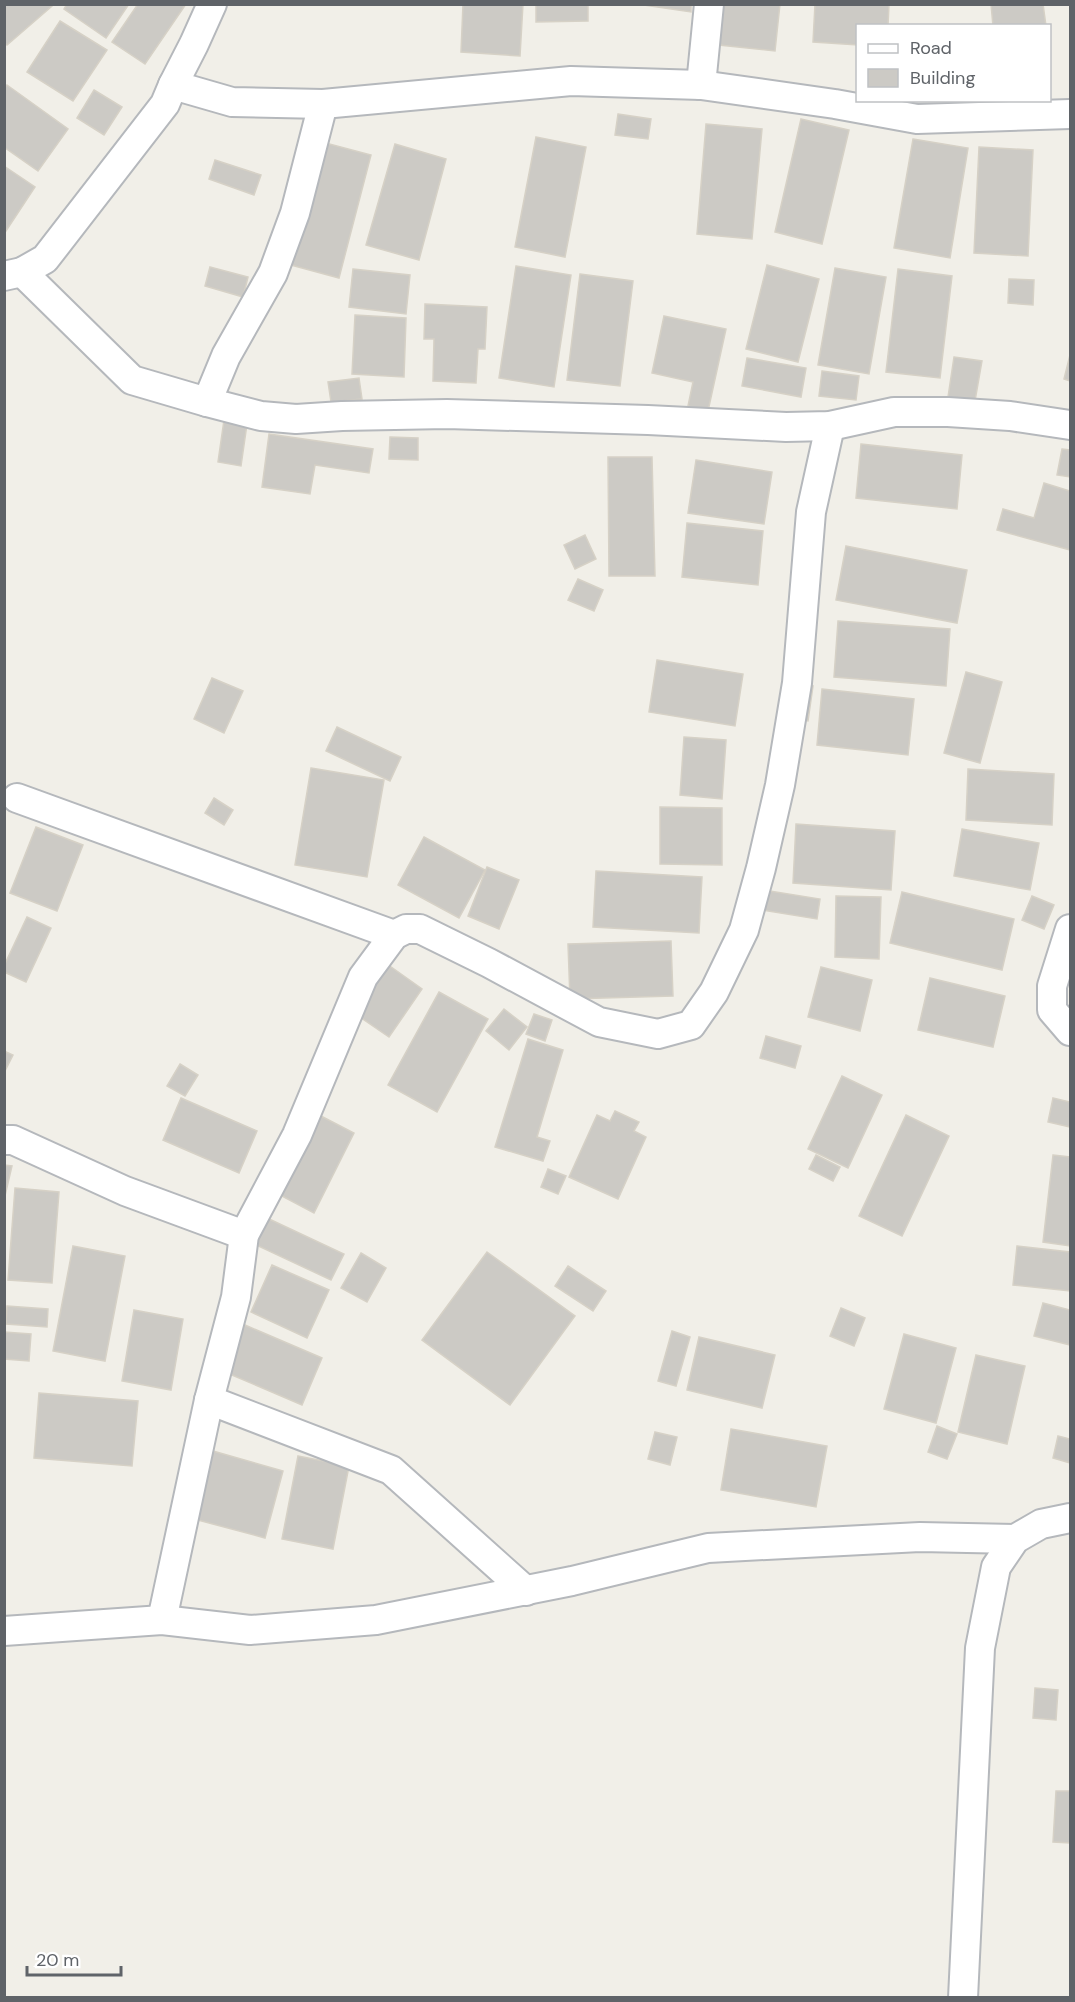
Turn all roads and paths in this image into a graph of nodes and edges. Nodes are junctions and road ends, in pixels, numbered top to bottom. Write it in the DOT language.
graph roads {
  1 [pos="212,4"];
  2 [pos="709,4"];
  3 [pos="172,85"];
  4 [pos="701,85"];
  5 [pos="323,104"];
  6 [pos="1071,114"];
  7 [pos="13,274"];
  8 [pos="207,402"];
  9 [pos="1071,425"];
  10 [pos="830,426"];
  11 [pos="16,798"];
  12 [pos="1071,929"];
  13 [pos="394,935"];
  14 [pos="1071,1031"];
  15 [pos="4,1140"];
  16 [pos="244,1235"];
  17 [pos="209,1400"];
  18 [pos="1071,1518"];
  19 [pos="1015,1539"];
  20 [pos="526,1590"];
  21 [pos="162,1620"];
  22 [pos="4,1631"];
  23 [pos="963,1998"];
  1 -- 3 [label="street"];
  2 -- 4 [label="street"];
  3 -- 5 [label="street"];
  3 -- 7 [label="street"];
  4 -- 5 [label="street"];
  4 -- 6 [label="street"];
  5 -- 8 [label="street"];
  7 -- 8 [label="street"];
  8 -- 10 [label="street"];
  9 -- 10 [label="street"];
  10 -- 13 [label="street"];
  11 -- 13 [label="street"];
  12 -- 14 [label="street"];
  13 -- 16 [label="street"];
  15 -- 16 [label="street"];
  16 -- 17 [label="street"];
  17 -- 20 [label="street"];
  17 -- 21 [label="street"];
  18 -- 19 [label="street"];
  19 -- 20 [label="street"];
  19 -- 23 [label="street"];
  20 -- 21 [label="street"];
  21 -- 22 [label="street"];
}
